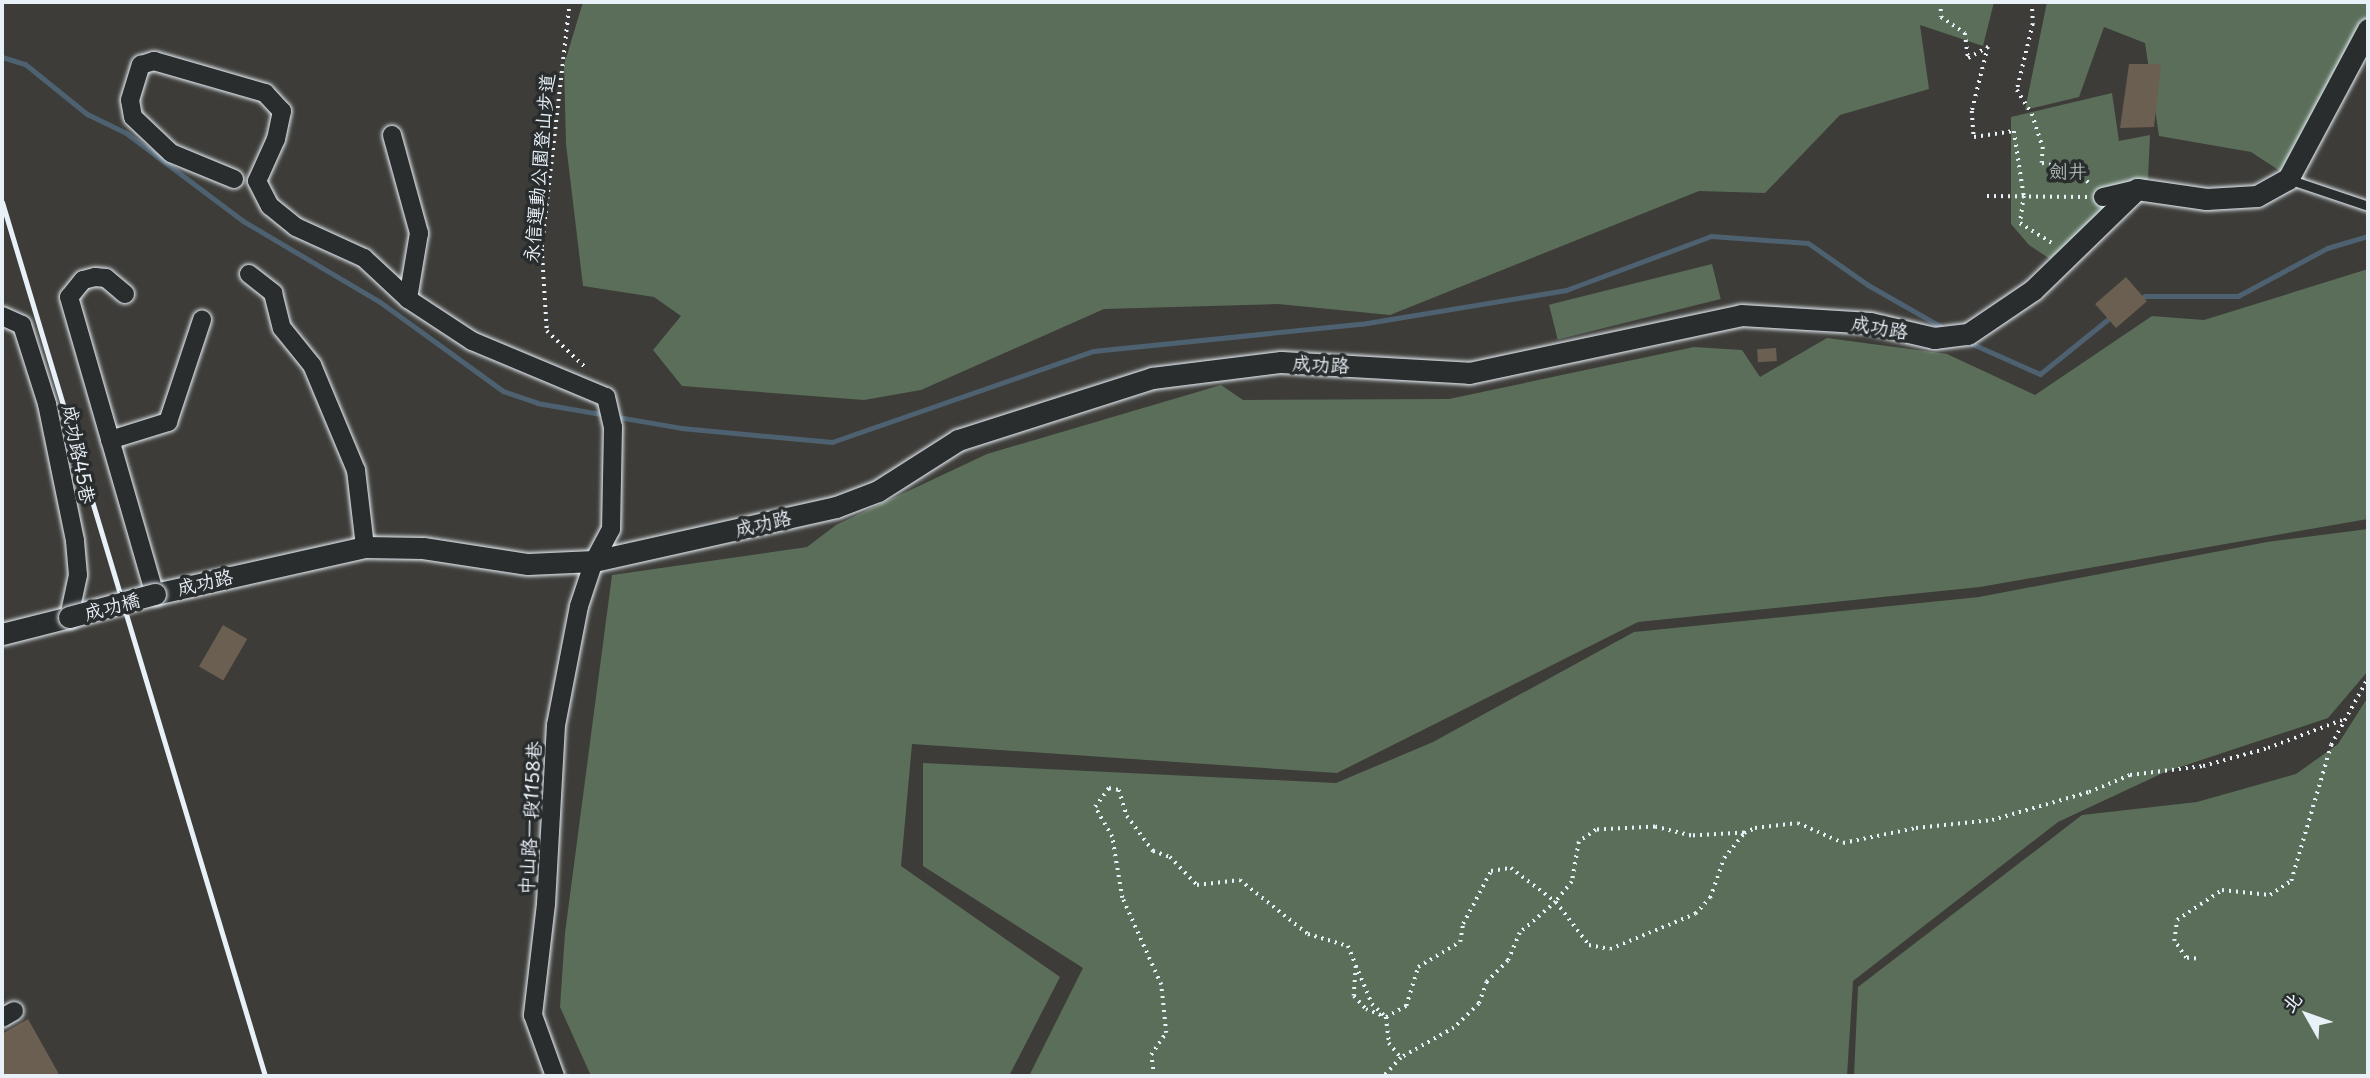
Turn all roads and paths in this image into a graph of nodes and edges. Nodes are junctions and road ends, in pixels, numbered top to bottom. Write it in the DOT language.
graph roads {
  1 [pos="570,2"];
  2 [pos="1941,2"];
  3 [pos="2032,2"];
  4 [pos="2368,29"];
  5 [pos="392,135"];
  6 [pos="234,179"];
  7 [pos="2288,179"];
  8 [pos="2137,189"];
  9 [pos="2096,194"];
  10 [pos="1987,195"];
  11 [pos="2024,196"];
  12 [pos="2368,206"];
  13 [pos="2069,255"];
  14 [pos="249,274"];
  15 [pos="125,295"];
  16 [pos="408,299"];
  17 [pos="2,316"];
  18 [pos="202,320"];
  19 [pos="609,409"];
  20 [pos="110,440"];
  21 [pos="365,547"];
  22 [pos="594,561"];
  23 [pos="155,594"];
  24 [pos="69,617"];
  25 [pos="2,634"];
  26 [pos="2368,678"];
  27 [pos="2342,720"];
  28 [pos="1744,833"];
  29 [pos="1556,902"];
  30 [pos="2196,959"];
  31 [pos="1356,966"];
  32 [pos="1386,1017"];
  33 [pos="1401,1058"];
  34 [pos="555,1076"];
  35 [pos="1154,1076"];
  36 [pos="1384,1076"];
  1 -- 19 [label="path, 永信運動公園登山步道"];
  2 -- 11 [label="path"];
  3 -- 9 [label="path"];
  4 -- 7 [label="street"];
  5 -- 16 [label="street"];
  6 -- 16 [label="street"];
  7 -- 8 [label="street"];
  7 -- 12 [label="lane"];
  8 -- 9 [label="street"];
  8 -- 13 [label="street, 成功路"];
  9 -- 11 [label="path"];
  10 -- 11 [label="path"];
  11 -- 13 [label="path"];
  13 -- 22 [label="street, 成功路"];
  14 -- 21 [label="street"];
  15 -- 20 [label="street"];
  16 -- 19 [label="street"];
  17 -- 24 [label="street, 成功路45巷"];
  18 -- 20 [label="street"];
  19 -- 22 [label="street, 中山路一段1158巷"];
  20 -- 23 [label="street"];
  21 -- 22 [label="street, 成功路"];
  21 -- 23 [label="street, 成功路"];
  22 -- 34 [label="street, 中山路一段1158巷"];
  23 -- 24 [label="street, 成功橋, bridge"];
  24 -- 25 [label="street"];
  26 -- 27 [label="path"];
  27 -- 28 [label="path"];
  27 -- 30 [label="path"];
  28 -- 29 [label="path"];
  28 -- 29 [label="path"];
  29 -- 32 [label="path"];
  29 -- 33 [label="path"];
  31 -- 32 [label="path"];
  31 -- 32 [label="path"];
  31 -- 35 [label="path"];
  32 -- 33 [label="path"];
  33 -- 36 [label="path"];
}
